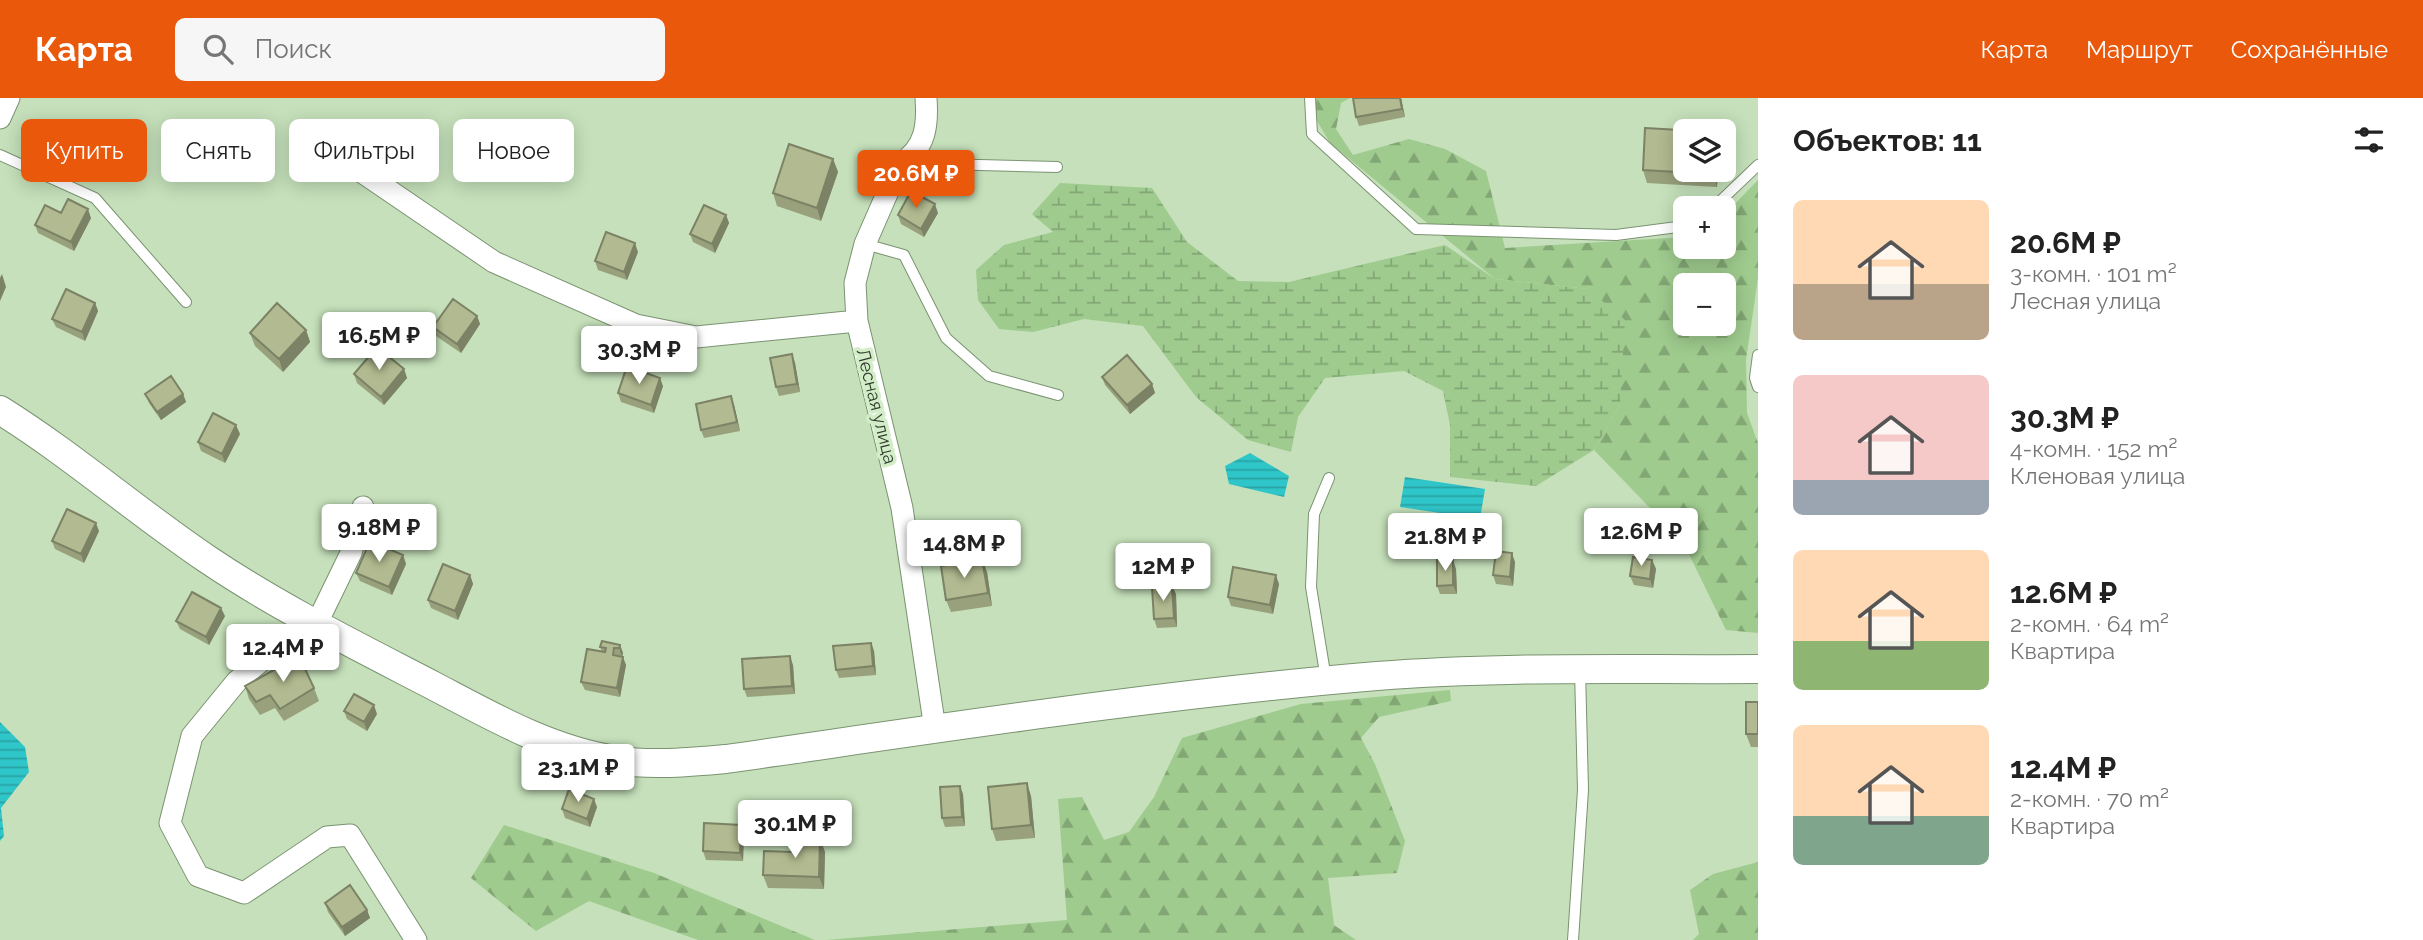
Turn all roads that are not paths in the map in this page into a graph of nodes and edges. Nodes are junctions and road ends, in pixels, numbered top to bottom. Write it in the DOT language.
graph roads {
  1 [pos="9,98"];
  2 [pos="1310,98"];
  3 [pos="922,99"];
  4 [pos="0,118"];
  5 [pos="0,155"];
  6 [pos="909,159"];
  7 [pos="1758,165"];
  8 [pos="1057,167"];
  9 [pos="377,182"];
  10 [pos="1726,196"];
  11 [pos="1673,228"];
  12 [pos="865,244"];
  13 [pos="186,302"];
  14 [pos="857,321"];
  15 [pos="1758,355"];
  16 [pos="1758,387"];
  17 [pos="1058,395"];
  18 [pos="0,410"];
  19 [pos="1329,478"];
  20 [pos="363,507"];
  21 [pos="317,623"];
  22 [pos="1580,670"];
  23 [pos="1758,670"];
  24 [pos="1326,682"];
  25 [pos="935,729"];
  26 [pos="416,940"];
  27 [pos="1573,940"];
  1 -- 4 [label="street"];
  2 -- 11 [label="lane"];
  3 -- 6 [label="street, Лесная улица"];
  5 -- 13 [label="lane"];
  6 -- 8 [label="lane"];
  6 -- 12 [label="street, Лесная улица"];
  7 -- 10 [label="lane"];
  9 -- 14 [label="street"];
  12 -- 14 [label="street, Лесная улица"];
  12 -- 17 [label="lane"];
  14 -- 25 [label="street, Лесная улица"];
  15 -- 16 [label="lane"];
  18 -- 21 [label="street"];
  19 -- 24 [label="lane"];
  20 -- 21 [label="street"];
  21 -- 25 [label="street"];
  21 -- 26 [label="street"];
  22 -- 23 [label="street"];
  22 -- 24 [label="street"];
  22 -- 27 [label="lane"];
  24 -- 25 [label="street"];
}
